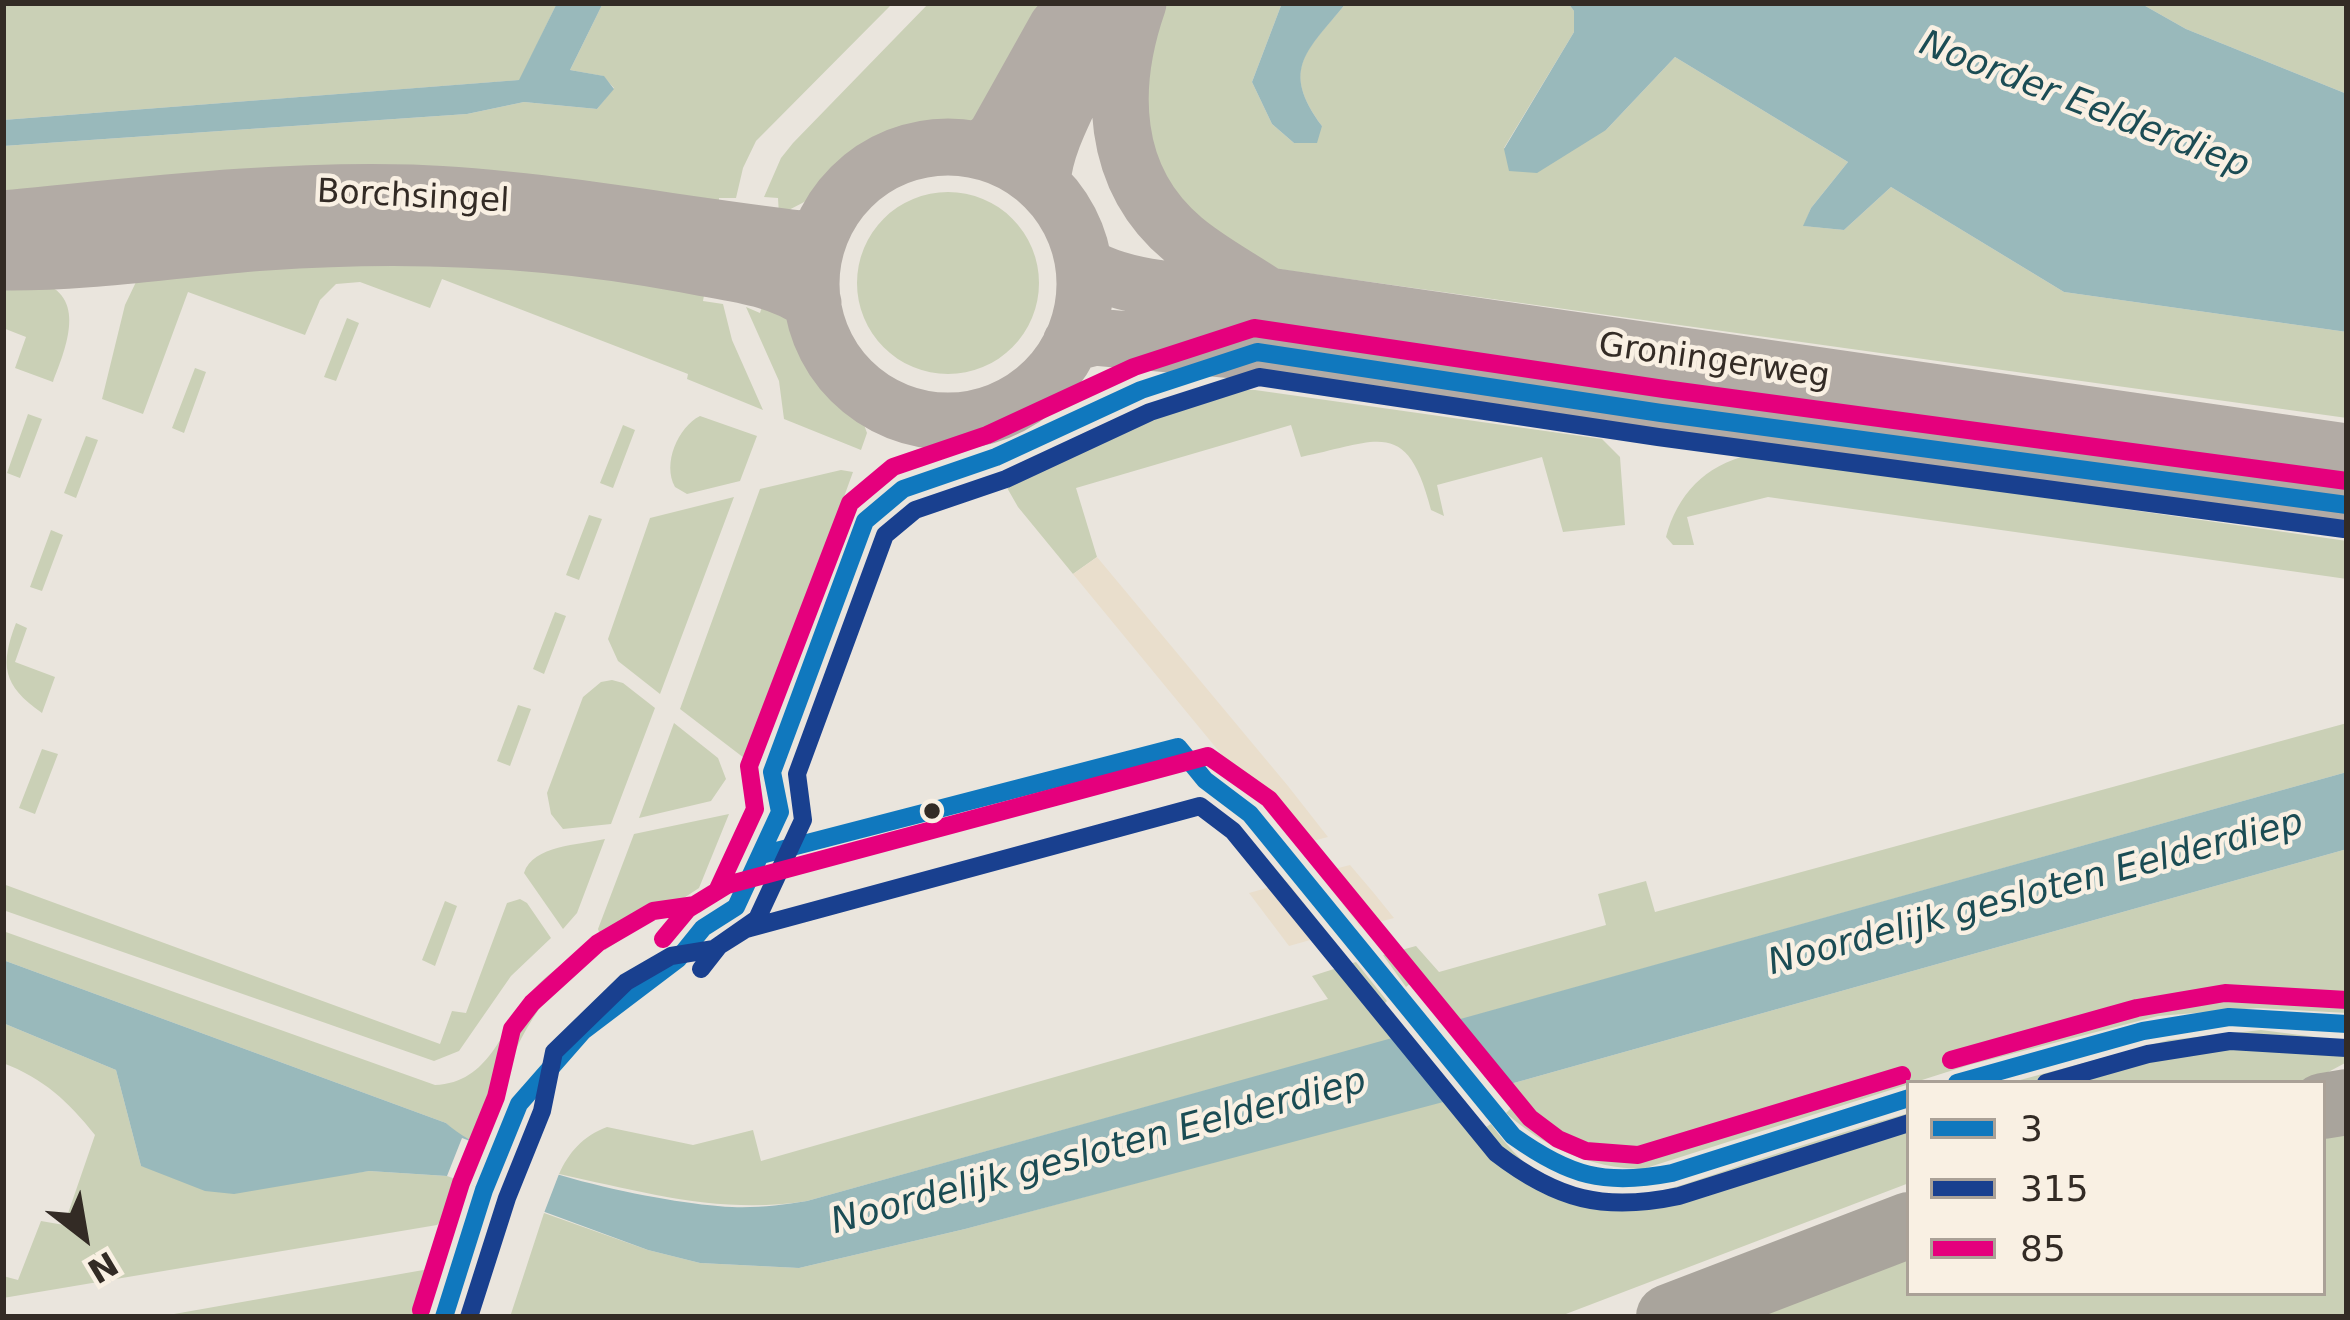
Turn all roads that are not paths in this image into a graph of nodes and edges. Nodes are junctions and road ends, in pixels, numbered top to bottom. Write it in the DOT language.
graph roads {
  1 [pos="1078,3"];
  2 [pos="1106,3"];
  3 [pos="1138,3"];
  4 [pos="981,151"];
  5 [pos="1042,183"];
  6 [pos="3,219"];
  7 [pos="820,235"];
  8 [pos="3,262"];
  9 [pos="1084,265"];
  10 [pos="1268,296"];
  11 [pos="813,303"];
  12 [pos="1072,344"];
  13 [pos="2347,452"];
  14 [pos="2347,505"];
  15 [pos="1906,1226"];
  16 [pos="1669,1317"];
  1 -- 4 [label="main road"];
  2 -- 5 [label="main road"];
  3 -- 10 [label="main road"];
  4 -- 5 [label="main road"];
  4 -- 7 [label="main road"];
  5 -- 9 [label="main road"];
  6 -- 7 [label="main road, Borchsingel"];
  7 -- 11 [label="main road"];
  8 -- 11 [label="main road, Borchsingel"];
  9 -- 10 [label="main road, Groningerweg"];
  9 -- 12 [label="main road"];
  10 -- 13 [label="main road, Groningerweg"];
  11 -- 12 [label="main road"];
  12 -- 14 [label="main road, Groningerweg"];
  15 -- 16 [label="highway"];
}
